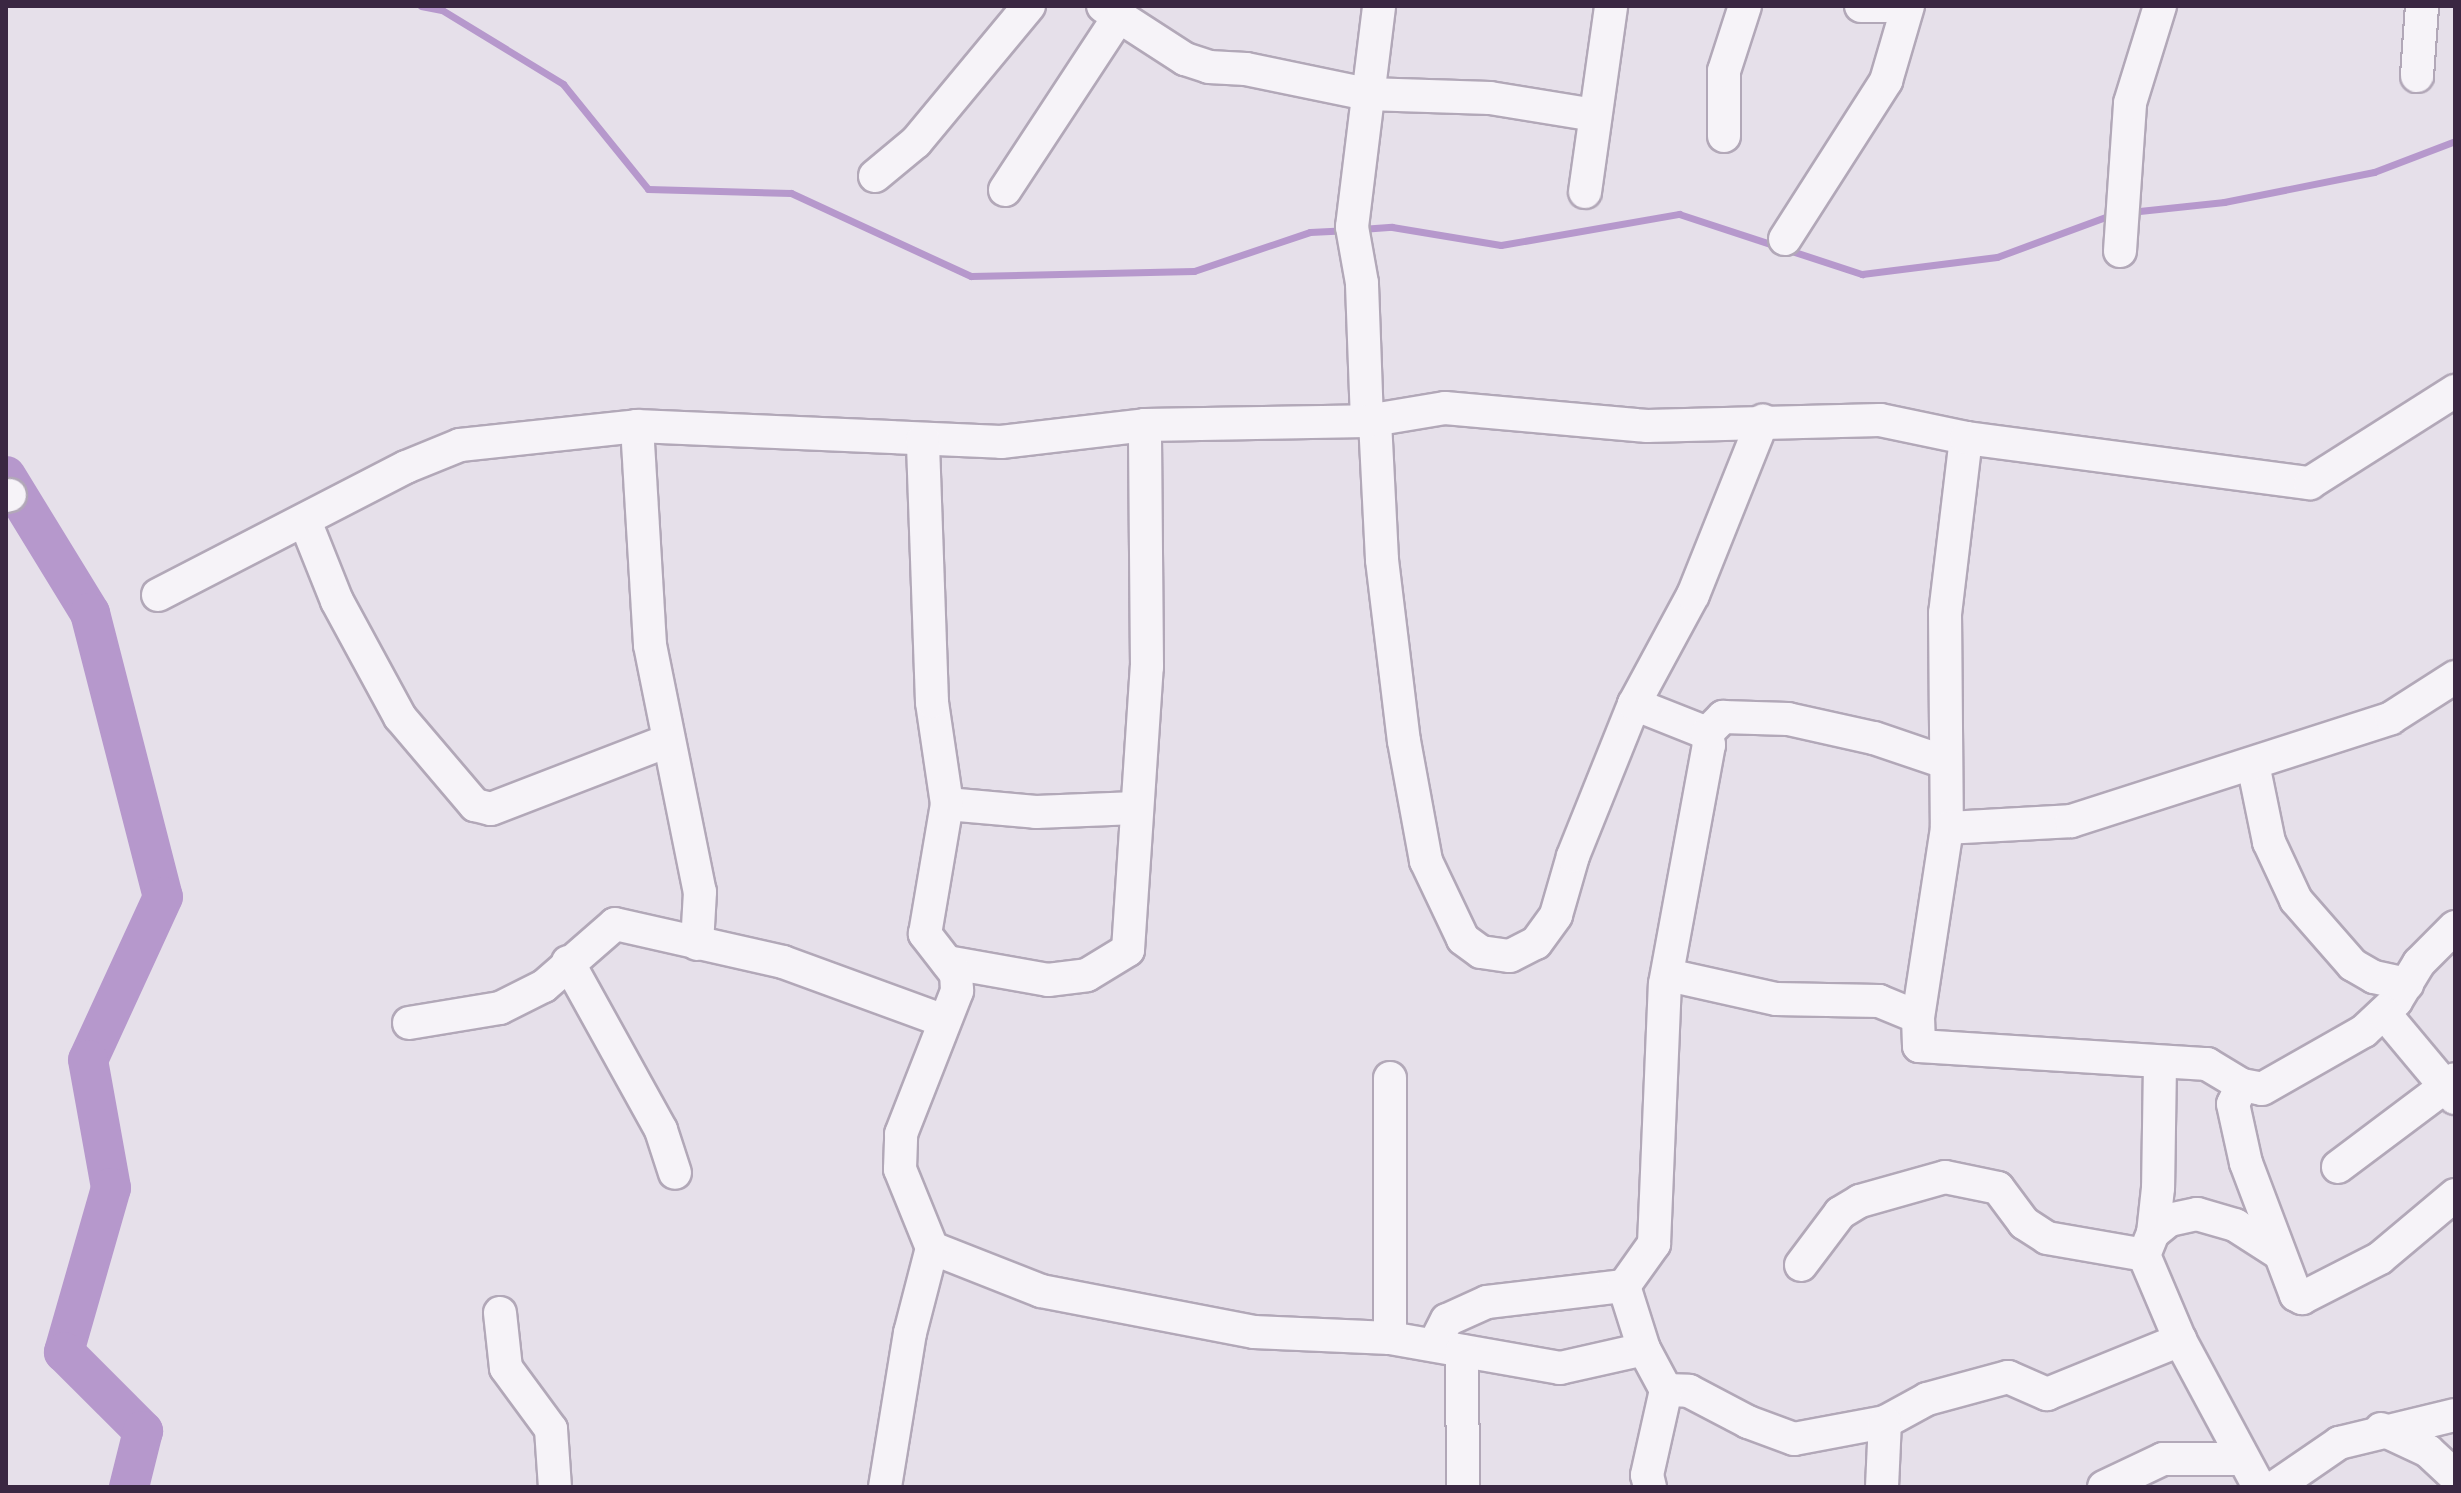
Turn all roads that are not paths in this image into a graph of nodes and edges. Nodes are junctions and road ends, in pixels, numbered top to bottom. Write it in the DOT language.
graph roads {
  1 [pos="1029,6"];
  2 [pos="1379,6"];
  3 [pos="1611,6"];
  4 [pos="1745,6"];
  5 [pos="1861,6"];
  6 [pos="1886,6"];
  7 [pos="1908,6"];
  8 [pos="2160,6"];
  9 [pos="2422,6"];
  10 [pos="1111,10"];
  11 [pos="2417,76"];
  12 [pos="1367,94"];
  13 [pos="1595,115"];
  14 [pos="1724,136"];
  15 [pos="875,176"];
  16 [pos="1005,190"];
  17 [pos="1585,192"];
  18 [pos="1785,239"];
  19 [pos="2120,251"];
  20 [pos="2455,391"];
  21 [pos="1763,420"];
  22 [pos="1371,421"];
  23 [pos="1145,425"];
  24 [pos="637,426"];
  25 [pos="1966,438"];
  26 [pos="923,439"];
  27 [pos="305,521"];
  28 [pos="158,595"];
  29 [pos="2455,677"];
  30 [pos="1634,704"];
  31 [pos="1707,733"];
  32 [pos="667,741"];
  33 [pos="1945,762"];
  34 [pos="2253,764"];
  35 [pos="947,804"];
  36 [pos="1136,808"];
  37 [pos="1947,828"];
  38 [pos="2455,927"];
  39 [pos="697,944"];
  40 [pos="568,962"];
  41 [pos="947,962"];
  42 [pos="1668,975"];
  43 [pos="2407,984"];
  44 [pos="2384,1013"];
  45 [pos="1918,1017"];
  46 [pos="944,1021"];
  47 [pos="409,1023"];
  48 [pos="2160,1064"];
  49 [pos="1390,1078"];
  50 [pos="2242,1085"];
  51 [pos="2452,1088"];
  52 [pos="2338,1167"];
  53 [pos="675,1173"];
  54 [pos="2455,1195"];
  55 [pos="2265,1208"];
  56 [pos="2213,1217"];
  57 [pos="2148,1244"];
  58 [pos="932,1248"];
  59 [pos="2277,1252"];
  60 [pos="1801,1265"];
  61 [pos="1624,1286"];
  62 [pos="500,1313"];
  63 [pos="1390,1338"];
  64 [pos="2180,1340"];
  65 [pos="1448,1348"];
  66 [pos="1644,1349"];
  67 [pos="1666,1390"];
  68 [pos="2455,1415"];
  69 [pos="1885,1422"];
  70 [pos="2381,1429"];
  71 [pos="2243,1459"];
  72 [pos="2455,1476"];
  73 [pos="555,1487"];
  74 [pos="885,1487"];
  75 [pos="1463,1487"];
  76 [pos="1650,1487"];
  77 [pos="1882,1487"];
  78 [pos="2104,1487"];
  79 [pos="2259,1487"];
  80 [pos="2275,1487"];
  1 -- 15 [label="street"];
  2 -- 12 [label="street"];
  3 -- 13 [label="street"];
  4 -- 14 [label="street"];
  5 -- 6 [label="street"];
  7 -- 18 [label="street"];
  8 -- 19 [label="street"];
  9 -- 11 [label="street"];
  10 -- 12 [label="street"];
  10 -- 16 [label="street"];
  12 -- 13 [label="street"];
  12 -- 22 [label="street"];
  13 -- 17 [label="street"];
  20 -- 25 [label="street"];
  21 -- 22 [label="street"];
  21 -- 25 [label="street"];
  21 -- 30 [label="street"];
  22 -- 23 [label="street"];
  22 -- 30 [label="street"];
  23 -- 26 [label="street"];
  23 -- 36 [label="street"];
  24 -- 26 [label="street"];
  24 -- 27 [label="street"];
  24 -- 32 [label="street"];
  25 -- 33 [label="street"];
  26 -- 35 [label="street"];
  27 -- 28 [label="street"];
  27 -- 32 [label="street"];
  29 -- 34 [label="street"];
  30 -- 31 [label="street"];
  31 -- 33 [label="street"];
  31 -- 42 [label="street"];
  32 -- 39 [label="street"];
  33 -- 37 [label="street"];
  34 -- 37 [label="street"];
  34 -- 43 [label="street"];
  35 -- 36 [label="street"];
  35 -- 41 [label="street"];
  36 -- 41 [label="street"];
  37 -- 45 [label="street"];
  38 -- 43 [label="street"];
  39 -- 40 [label="street"];
  39 -- 46 [label="street"];
  40 -- 47 [label="street"];
  40 -- 53 [label="street"];
  41 -- 46 [label="street"];
  42 -- 45 [label="street"];
  42 -- 61 [label="street"];
  43 -- 44 [label="street"];
  44 -- 50 [label="street"];
  44 -- 51 [label="street"];
  45 -- 48 [label="street"];
  46 -- 58 [label="street"];
  48 -- 50 [label="street"];
  48 -- 57 [label="street"];
  49 -- 63 [label="street"];
  50 -- 55 [label="street"];
  51 -- 52 [label="street"];
  54 -- 59 [label="street"];
  55 -- 56 [label="street"];
  55 -- 59 [label="street"];
  56 -- 57 [label="street"];
  56 -- 59 [label="street"];
  57 -- 60 [label="street"];
  57 -- 64 [label="street"];
  58 -- 63 [label="street"];
  58 -- 74 [label="street"];
  61 -- 65 [label="street"];
  61 -- 66 [label="street"];
  62 -- 73 [label="street"];
  63 -- 65 [label="street"];
  64 -- 69 [label="street"];
  64 -- 71 [label="street"];
  65 -- 66 [label="street"];
  65 -- 75 [label="street"];
  66 -- 67 [label="street"];
  67 -- 69 [label="street"];
  67 -- 76 [label="street"];
  68 -- 70 [label="street"];
  69 -- 77 [label="street"];
  70 -- 72 [label="street"];
  70 -- 80 [label="street"];
  71 -- 78 [label="street"];
  71 -- 79 [label="street"];
}
